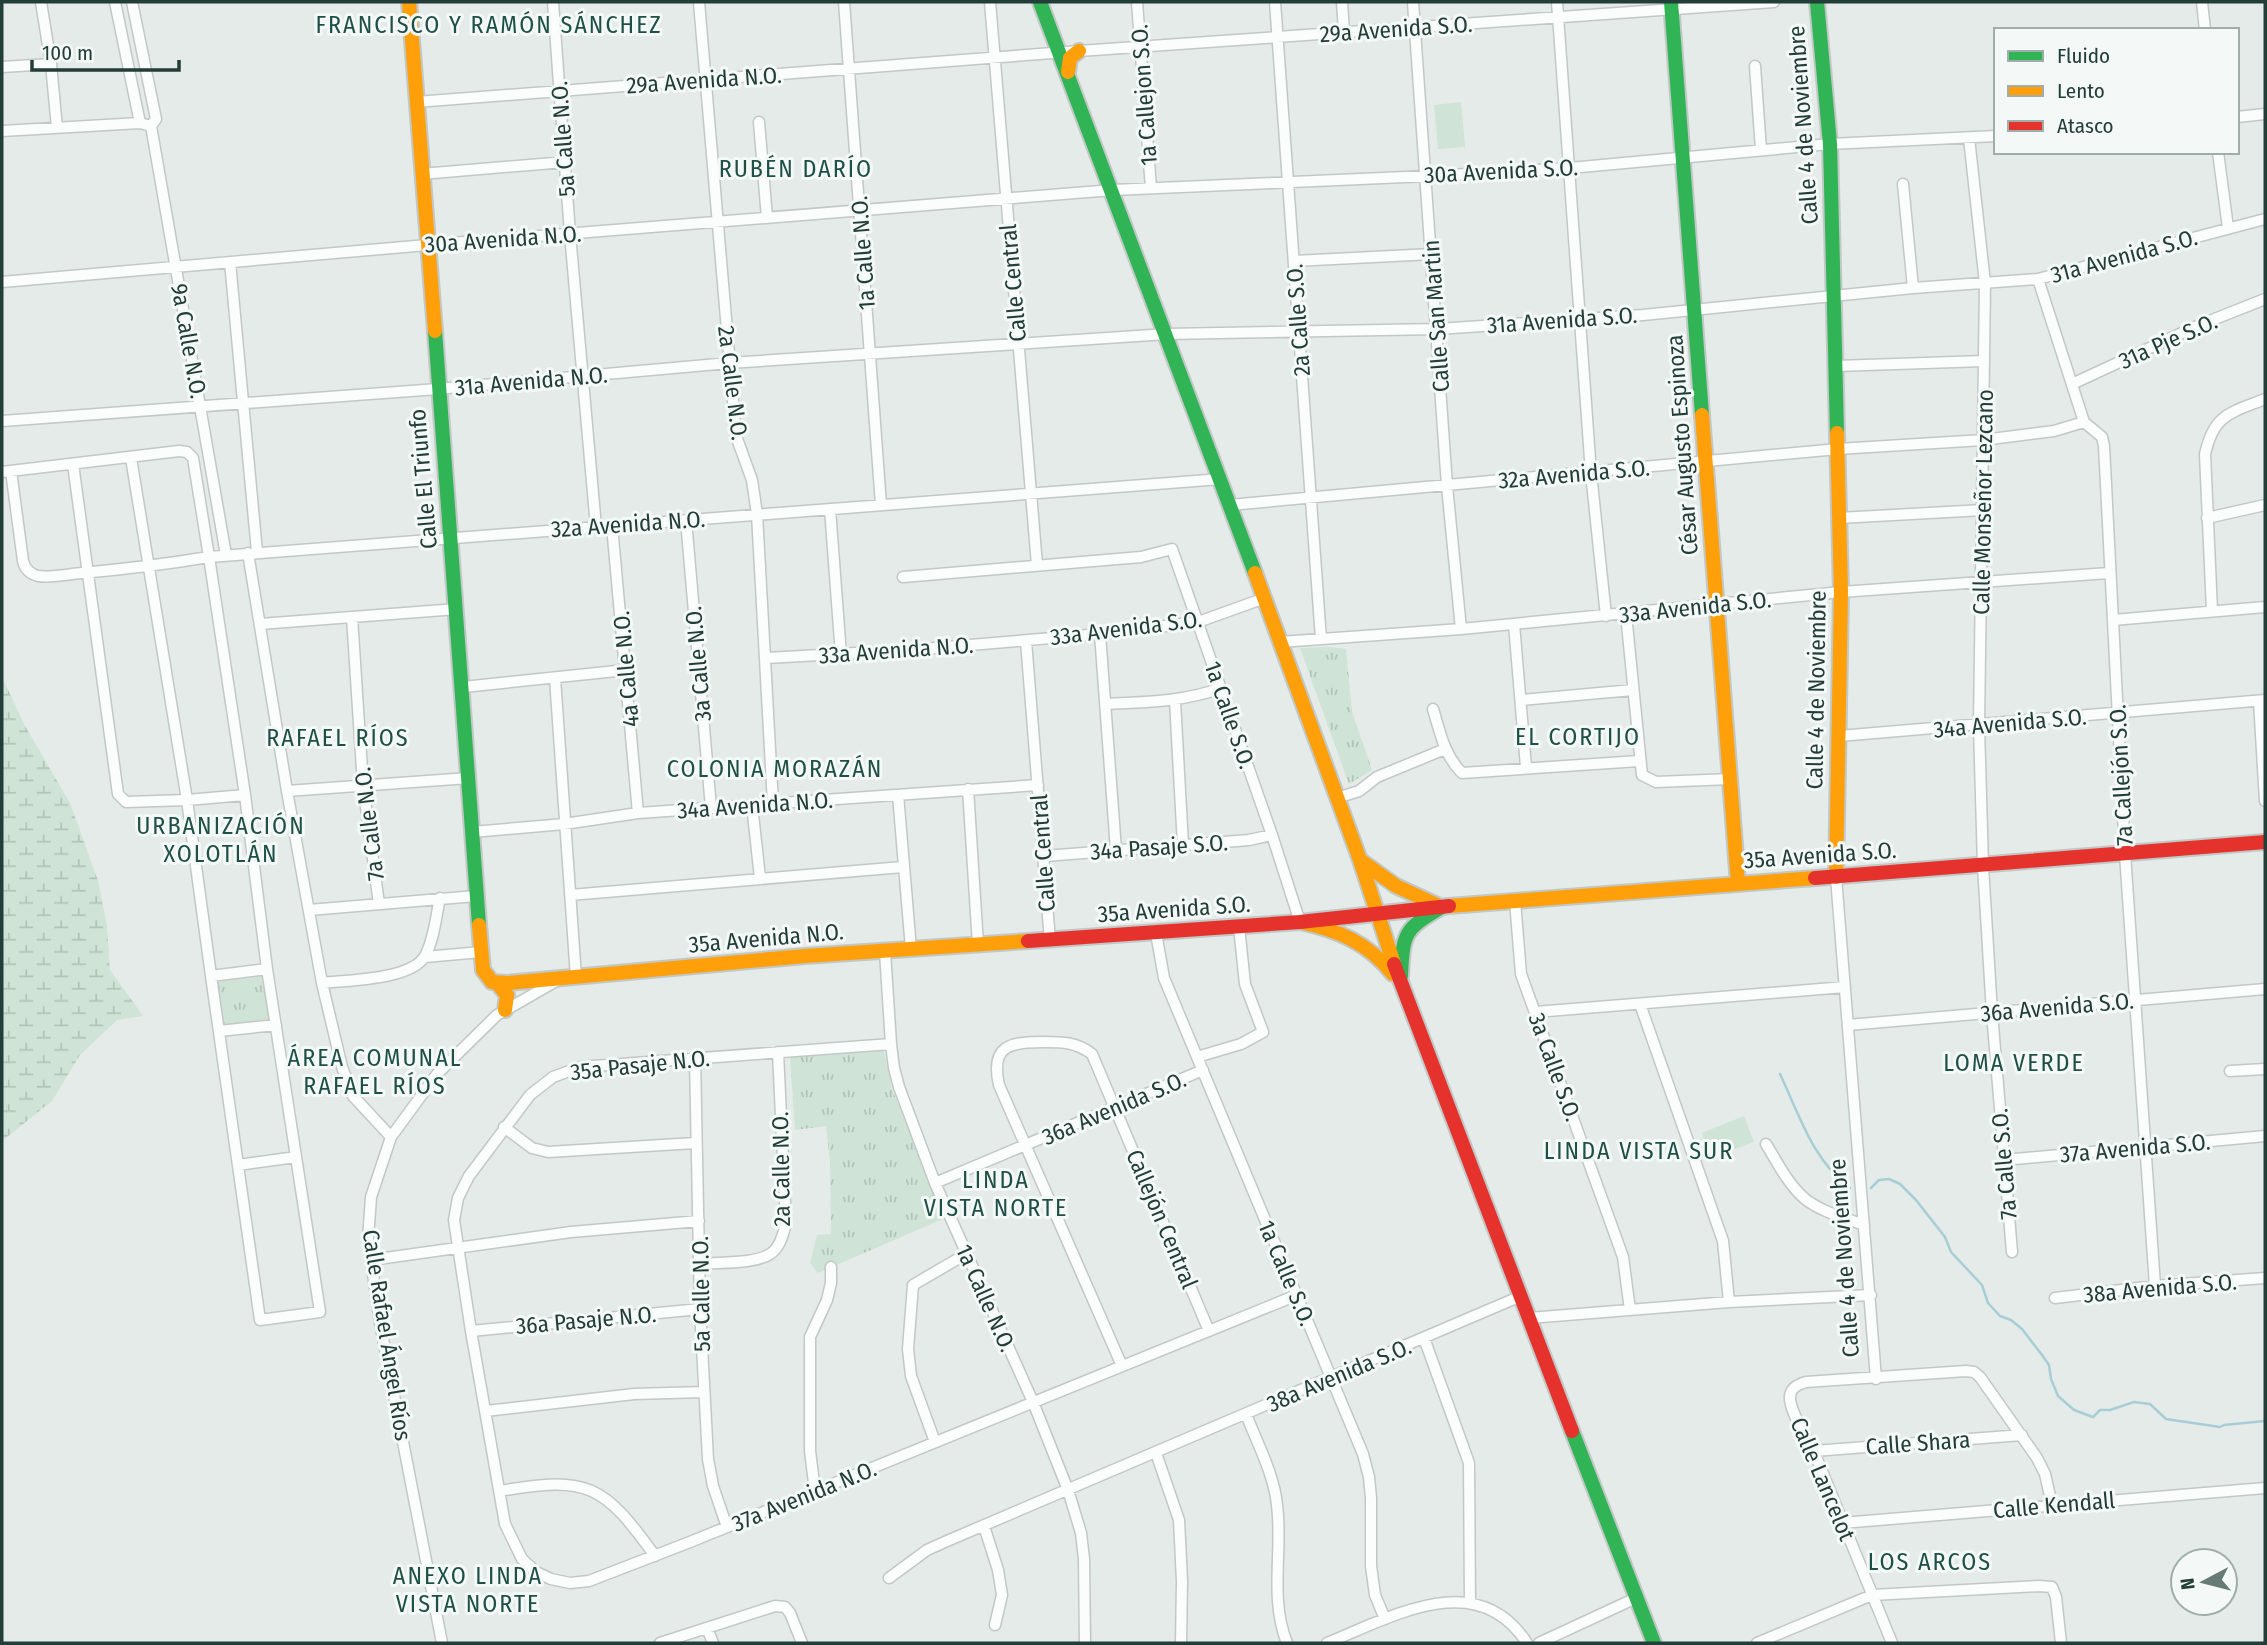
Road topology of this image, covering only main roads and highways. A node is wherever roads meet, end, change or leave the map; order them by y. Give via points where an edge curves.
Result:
1 (409, 2) edge
2 (1040, 2) edge
3 (1818, 2) edge
4 (1672, 5) edge
5 (1079, 51) road end
6 (1068, 74) junction
7 (2265, 842) edge
8 (1360, 860) junction
9 (1836, 877) junction
10 (1738, 884) junction
11 (1442, 907) junction
12 (1377, 913) junction
13 (1300, 922) junction
14 (1050, 941) joint
15 (492, 980) junction
16 (1400, 984) junction
17 (505, 1010) road end
18 (1654, 1643) edge

1 - 15 main road, Calle El Triunfo via 476,896 483,970
2 - 6 main road
3 - 9 main road, Calle 4 de Noviembre via 1830,144 1841,592
4 - 10 main road, César Augusto Espinoza
5 - 6 main road via 1070,58
6 - 8 main road
7 - 9 main road, 35a Avenida S.O.
8 - 11 main road via 1405,893
8 - 12 main road
9 - 10 main road, 35a Avenida S.O.
10 - 11 main road, 35a Avenida S.O.
11 - 12 main road, 35a Avenida S.O.
11 - 16 main road via 1407,930
12 - 13 main road
12 - 16 main road
13 - 14 main road, 35a Avenida S.O.
13 - 16 main road via 1344,933 1365,945
14 - 15 main road, 35a Avenida N.O.
15 - 17 main road, Calle El Triunfo via 508,995
16 - 18 main road

